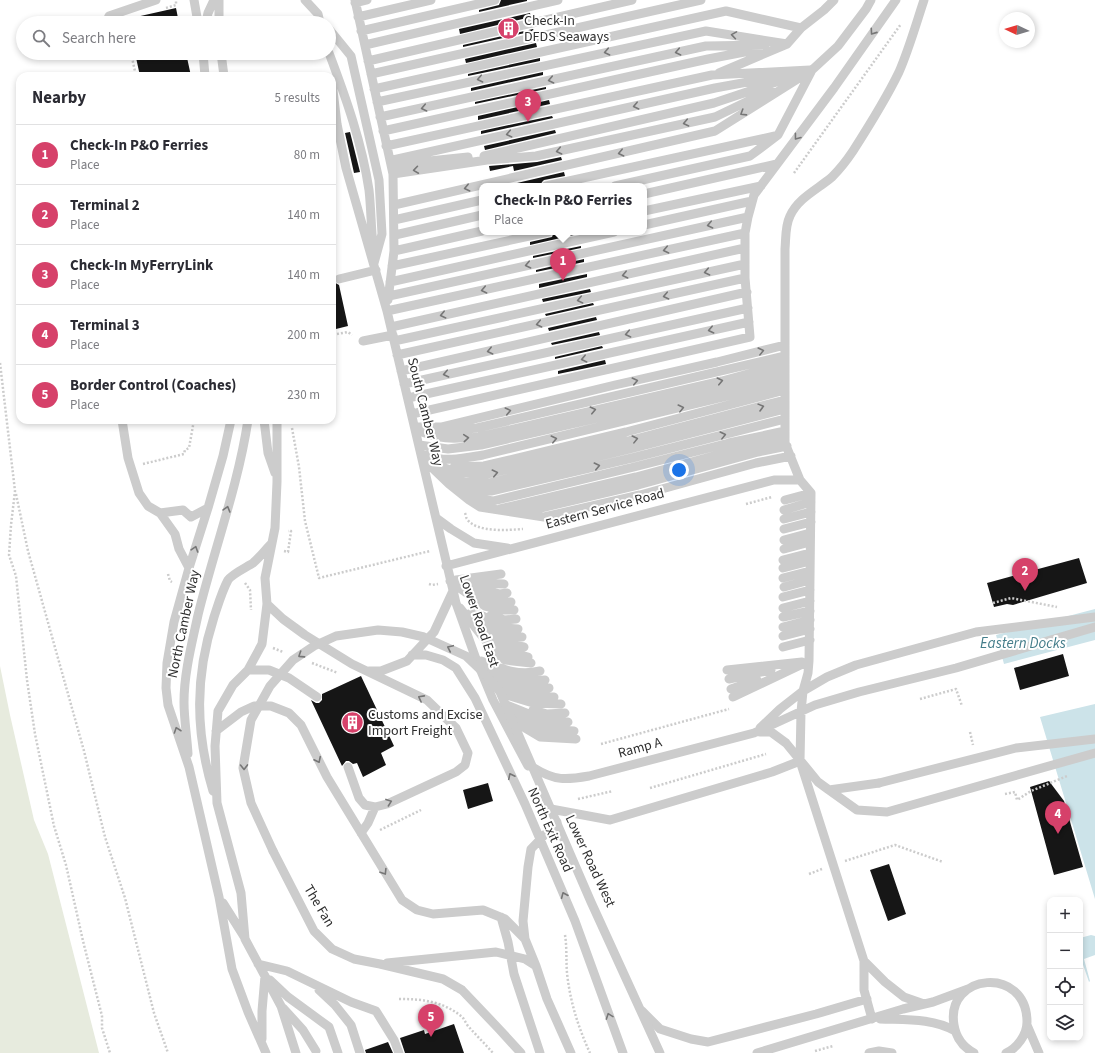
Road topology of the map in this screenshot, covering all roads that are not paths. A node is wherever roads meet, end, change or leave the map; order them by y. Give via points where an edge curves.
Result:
1 (156, 0) edge
2 (194, 0) edge
3 (214, 0) edge
4 (219, 0) edge
5 (305, 0) edge
6 (366, 0) edge
7 (431, 0) edge
8 (495, 0) edge
9 (558, 0) edge
10 (632, 0) edge
11 (701, 0) edge
12 (834, 0) edge
13 (871, 0) edge
14 (896, 0) edge
15 (924, 0) edge
16 (355, 1) edge
17 (109, 16) edge
18 (197, 16) edge
19 (207, 16) edge
20 (219, 16) edge
21 (317, 16) edge
22 (358, 16) junction
23 (801, 28) junction
24 (361, 31) junction
25 (336, 38) edge
26 (787, 44) junction
27 (364, 45) junction
28 (204, 60) edge
29 (222, 60) edge
30 (330, 60) edge
31 (332, 60) edge
32 (368, 61) junction
33 (812, 70) junction
34 (205, 72) edge
35 (223, 72) edge
36 (331, 72) edge
37 (371, 74) junction
38 (712, 75) junction
39 (374, 89) junction
40 (377, 102) junction
41 (336, 116) edge
42 (380, 117) junction
43 (383, 131) junction
44 (778, 135) junction
45 (386, 146) junction
46 (777, 164) junction
47 (391, 166) junction
48 (489, 183) edge
49 (560, 183) edge
50 (628, 183) edge
51 (479, 185) edge
52 (760, 186) junction
53 (647, 193) edge
54 (479, 201) edge
55 (752, 201) junction
56 (394, 205) junction
57 (647, 210) edge
58 (479, 216) edge
59 (748, 217) junction
60 (394, 220) junction
61 (647, 224) edge
62 (479, 232) edge
63 (745, 233) junction
64 (395, 235) junction
65 (534, 235) edge
66 (601, 235) edge
67 (745, 248) junction
68 (394, 251) junction
69 (745, 264) junction
70 (392, 266) junction
71 (375, 267) junction
72 (745, 278) junction
73 (339, 279) dead end
74 (390, 282) junction
75 (747, 292) junction
76 (388, 296) junction
77 (748, 308) junction
78 (387, 311) junction
79 (749, 322) junction
80 (392, 334) junction
81 (363, 341) dead end
82 (785, 345) junction
83 (397, 355) junction
84 (401, 371) junction
85 (785, 373) junction
86 (404, 384) junction
87 (408, 398) junction
88 (785, 405) junction
89 (412, 414) junction
90 (785, 419) junction
91 (123, 424) edge
92 (230, 424) edge
93 (247, 424) edge
94 (264, 424) edge
95 (277, 424) edge
96 (415, 428) junction
97 (786, 438) junction
98 (421, 452) junction
99 (791, 456) junction
100 (438, 469) junction
101 (800, 480) junction
102 (277, 482) junction
103 (450, 484) junction
104 (459, 492) junction
105 (811, 493) junction
106 (785, 500) dead end
107 (811, 502) junction
108 (208, 508) junction
109 (495, 510) junction
110 (811, 512) junction
111 (160, 513) junction
112 (519, 514) junction
113 (436, 518) junction
114 (810, 522) junction
115 (784, 529) dead end
116 (810, 538) junction
117 (272, 543) junction
118 (784, 544) dead end
119 (512, 549) junction
120 (810, 557) junction
121 (783, 564) dead end
122 (446, 566) junction
123 (189, 568) junction
124 (501, 574) dead end
125 (810, 576) junction
126 (450, 581) junction
127 (783, 583) dead end
128 (810, 590) junction
129 (452, 591) junction
130 (783, 597) dead end
131 (810, 601) junction
132 (510, 602) junction
133 (456, 603) junction
134 (267, 604) junction
135 (783, 608) dead end
136 (783, 617) dead end
137 (1095, 618) edge
138 (810, 620) junction
139 (1095, 627) edge
140 (783, 632) dead end
141 (520, 633) dead end
142 (810, 640) junction
143 (524, 647) dead end
144 (783, 647) dead end
145 (412, 655) junction
146 (476, 659) junction
147 (530, 660) dead end
148 (810, 661) junction
149 (248, 670) junction
150 (727, 670) dead end
151 (368, 671) junction
152 (540, 671) dead end
153 (729, 679) dead end
154 (486, 684) joint
155 (547, 684) dead end
156 (803, 691) junction
157 (732, 693) dead end
158 (317, 697) dead end
159 (554, 697) dead end
160 (493, 700) junction
161 (561, 704) dead end
162 (801, 712) junction
163 (566, 718) dead end
164 (216, 731) junction
165 (754, 733) junction
166 (575, 735) dead end
167 (1095, 739) edge
168 (1095, 753) edge
169 (800, 761) junction
170 (189, 767) junction
171 (348, 767) dead end
172 (534, 768) junction
173 (829, 790) junction
174 (217, 803) junction
175 (375, 806) junction
176 (551, 809) junction
177 (557, 822) junction
178 (362, 835) junction
179 (540, 840) junction
180 (219, 897) junction
181 (501, 917) junction
182 (525, 938) junction
183 (245, 939) junction
184 (511, 955) junction
185 (864, 961) junction
186 (258, 964) junction
187 (380, 964) junction
188 (536, 966) junction
189 (265, 975) junction
190 (312, 984) junction
191 (968, 989) junction
192 (867, 999) junction
193 (925, 1004) junction
194 (635, 1005) junction
195 (281, 1006) junction
196 (872, 1019) junction
197 (1027, 1025) junction
198 (955, 1031) junction
199 (262, 1042) junction
200 (316, 1051) dead end
201 (266, 1053) edge
202 (296, 1053) edge
203 (338, 1053) edge
204 (360, 1053) edge
205 (399, 1053) edge
206 (521, 1053) edge
207 (540, 1053) edge
208 (570, 1053) edge
209 (623, 1053) edge
210 (660, 1053) edge
211 (757, 1053) edge
212 (869, 1053) edge
213 (892, 1053) edge
214 (974, 1053) edge
215 (1006, 1053) edge
216 (1039, 1053) edge

1 - 17 lane
2 - 18 lane
3 - 19 lane
4 - 20 lane
5 - 21 lane
6 - 16 lane
7 - 22 lane
8 - 24 lane
9 - 27 lane
10 - 32 lane
11 - 37 lane
12 - 23 lane
13 - 33 lane via 838,46
14 -> 46 lane
15 - 82 lane via 899,72 852,152 835,174 806,196 790,215 786,227 785,248
16 - 22 lane
22 - 24 lane
23 - 26 lane
23 - 39 lane via 726,11
24 - 27 lane
25 - 71 lane, South Camber Way via 351,56 379,180 382,234
26 - 38 lane
26 -> 40 lane via 706,31
26 -> 42 lane via 706,46
26 - 43 lane
27 - 32 lane
28 - 34 lane
29 - 35 lane
30 - 36 lane, South Camber Way
31 - 71 lane, South Camber Way via 352,114 369,190
32 - 37 lane
33 - 38 lane
33 - 44 lane
33 -> 47 lane via 715,88
33 - 47 lane via 714,103 486,156
33 -> 47 lane via 715,117 536,156
33 -> 48 lane via 715,131
37 - 39 lane
38 - 45 lane
39 - 40 lane
40 - 42 lane
41 - 71 lane, South Camber Way via 346,168
42 - 43 lane
43 - 45 lane
44 - 49 lane
44 - 50 lane via 750,156
45 - 47 lane
46 - 52 lane
46 - 53 lane
47 - 56 lane
51 -> 56 lane
52 - 55 lane
52 - 57 lane
54 - 60 lane
55 - 59 lane
55 - 61 lane
56 - 60 lane
58 - 64 lane
59 - 63 lane
59 -> 76 lane
60 - 64 lane
62 - 68 lane
63 - 67 lane
63 -> 78 lane
64 - 68 lane
65 - 70 lane
66 - 74 lane
67 - 69 lane
67 -> 80 lane
68 - 70 lane
69 - 72 lane
69 -> 80 lane
70 - 74 lane
71 - 73 lane
71 - 78 lane, South Camber Way
72 - 75 lane
72 -> 83 lane
74 - 76 lane
75 - 77 lane
75 -> 84 lane
76 - 78 lane
77 - 79 lane
77 -> 86 lane
78 - 80 lane, South Camber Way
79 -> 87 lane
79 - 89 lane via 750,338
80 - 81 lane
80 - 83 lane, South Camber Way
82 - 85 lane
96 -> 82 lane via 441,427
83 - 84 lane, South Camber Way
84 - 86 lane, South Camber Way
85 - 88 lane
96 -> 85 lane via 438,432 477,428
98 -> 85 lane via 481,445
100 -> 85 lane via 484,466 626,432
86 - 87 lane, South Camber Way
87 - 89 lane, South Camber Way
88 - 90 lane
100 -> 88 lane via 487,474
89 - 96 lane, South Camber Way
90 - 97 lane
103 -> 90 lane via 468,490 491,491
91 - 111 lane via 128,458 139,493 148,506
92 - 108 lane, North Camber Way
170 -> 93 lane, North Camber Way via 184,702 187,672 208,574 235,481
94 - 102 lane via 268,453
95 - 102 lane
96 - 98 lane, South Camber Way
97 - 99 lane
97 - 104 lane via 728,443 493,501 473,498
97 - 109 lane
97 - 112 lane via 758,452
98 - 100 lane
98 - 113 lane, South Camber Way
99 - 101 lane
99 - 112 lane via 544,517
100 - 103 lane
101 - 105 lane
101 - 119 lane, Eastern Service Road via 774,480
102 - 117 lane
103 - 104 lane
104 - 109 lane via 480,507
105 - 106 lane
105 - 107 lane
107 - 110 lane
107 - 110 lane via 784,514
108 - 111 lane via 191,517 183,510
123 -> 108 lane, North Camber Way
109 - 112 lane
110 - 114 lane
111 - 123 lane via 175,534 179,549
113 - 119 lane, Eastern Service Road via 474,543
113 - 122 lane, South Camber Way
114 - 115 lane
114 - 116 lane
116 - 118 lane
116 - 120 lane
117 - 134 lane via 265,578
117 - 174 lane, North Camber Way via 254,562 229,578 207,639 199,704 206,765
119 - 122 lane, Eastern Service Road
120 - 121 lane
120 - 125 lane
122 - 126 lane, Lower Road East
170 -> 123 lane, North Camber Way via 168,705 166,688 166,663
124 - 126 lane
125 - 127 lane
125 - 128 lane
126 - 129 lane, Lower Road East
126 - 132 lane via 487,585
126 - 132 lane via 485,606 502,610
128 - 130 lane
128 - 131 lane
129 - 133 lane, Lower Road East
129 - 145 lane via 434,632
131 - 135 lane
131 - 138 lane
132 - 133 lane via 504,620
133 - 141 lane
133 - 143 lane via 507,644
133 - 146 lane, Lower Road East
133 - 147 lane via 493,650 505,660
134 - 149 lane via 262,644
134 - 151 lane via 305,635
136 - 138 lane
137 - 156 lane via 976,632 856,665
138 - 140 lane
138 - 142 lane
139 - 162 lane via 956,668 859,692 815,705
142 - 144 lane
142 - 148 lane
145 - 151 lane via 407,661 381,671
179 -> 145 lane, North Exit Road via 475,698 456,668 443,660
146 - 152 lane via 509,671 528,674
146 - 154 lane, Lower Road East
146 - 155 lane via 512,678
146 - 159 lane via 511,691
146 - 161 lane via 510,696 533,704
148 - 150 lane
148 - 153 lane
148 - 156 lane
148 - 157 lane
149 - 158 lane via 269,670 289,678
149 - 164 lane via 233,685 218,711
175 -> 151 lane via 387,804 456,772 465,765 468,753 456,728 427,700
154 - 160 lane, Lower Road West
156 - 162 lane
156 - 165 lane
160 - 163 lane via 512,702
160 - 166 lane via 511,713 543,729
160 - 176 lane, Lower Road West
162 - 165 lane
162 - 169 lane
164 - 174 lane
164 -> 178 lane via 241,712 254,706 271,706 288,713 301,725 326,777
165 - 169 lane via 771,732 786,744
165 - 172 lane, Ramp A via 570,780 556,779
167 - 173 lane, bridge via 1016,748 879,783
168 - 173 lane via 886,812 857,810
169 - 173 lane via 818,782
169 - 176 lane via 772,772 610,820
169 - 185 lane
170 - 180 lane
171 - 175 lane via 359,798 365,806
172 -> 187 lane, The Fan, bridge via 500,692 487,676 466,656 424,637 378,630 336,636 293,660 270,686 251,720 243,768 251,803 314,931 332,949 354,959
172 - 210 lane, The Fan, bridge via 591,902
174 - 183 lane via 241,893
175 - 178 lane
176 - 177 lane, Lower Road West
177 - 179 lane
177 - 194 lane, Lower Road West via 609,934
178 -> 181 lane via 402,900 417,910 433,914 483,910
179 - 182 lane via 531,849 528,867 523,921
209 -> 179 lane, North Exit Road via 575,921
180 - 183 lane
180 - 199 lane via 232,969
181 - 182 lane
181 - 184 lane
182 - 188 lane
183 - 186 lane
184 - 187 lane via 496,952
184 - 188 lane
184 - 207 lane via 514,974
185 - 192 lane via 864,990
185 - 193 lane via 904,997
186 - 189 lane
186 - 190 lane via 287,971
187 - 206 lane via 443,979 462,990
188 - 208 lane via 547,1000
189 - 195 lane
189 - 199 lane
189 - 203 lane via 288,997 329,1028
190 - 204 lane via 335,1005 351,1025
190 - 205 lane via 376,1011
191 - 193 lane
191 - 197 lane via 979,983 1004,984 1022,1000 1027,1012
191 - 198 lane via 954,1008
192 - 194 lane via 708,1042 660,1029
192 - 196 lane
193 - 196 lane
194 - 210 lane, Lower Road West
195 - 200 lane via 303,1030
195 - 202 lane
196 - 198 lane via 921,1020
196 - 211 lane
197 - 215 lane via 1018,1044
197 - 216 lane
198 - 214 lane via 960,1041
199 - 201 lane
212 - 213 lane

